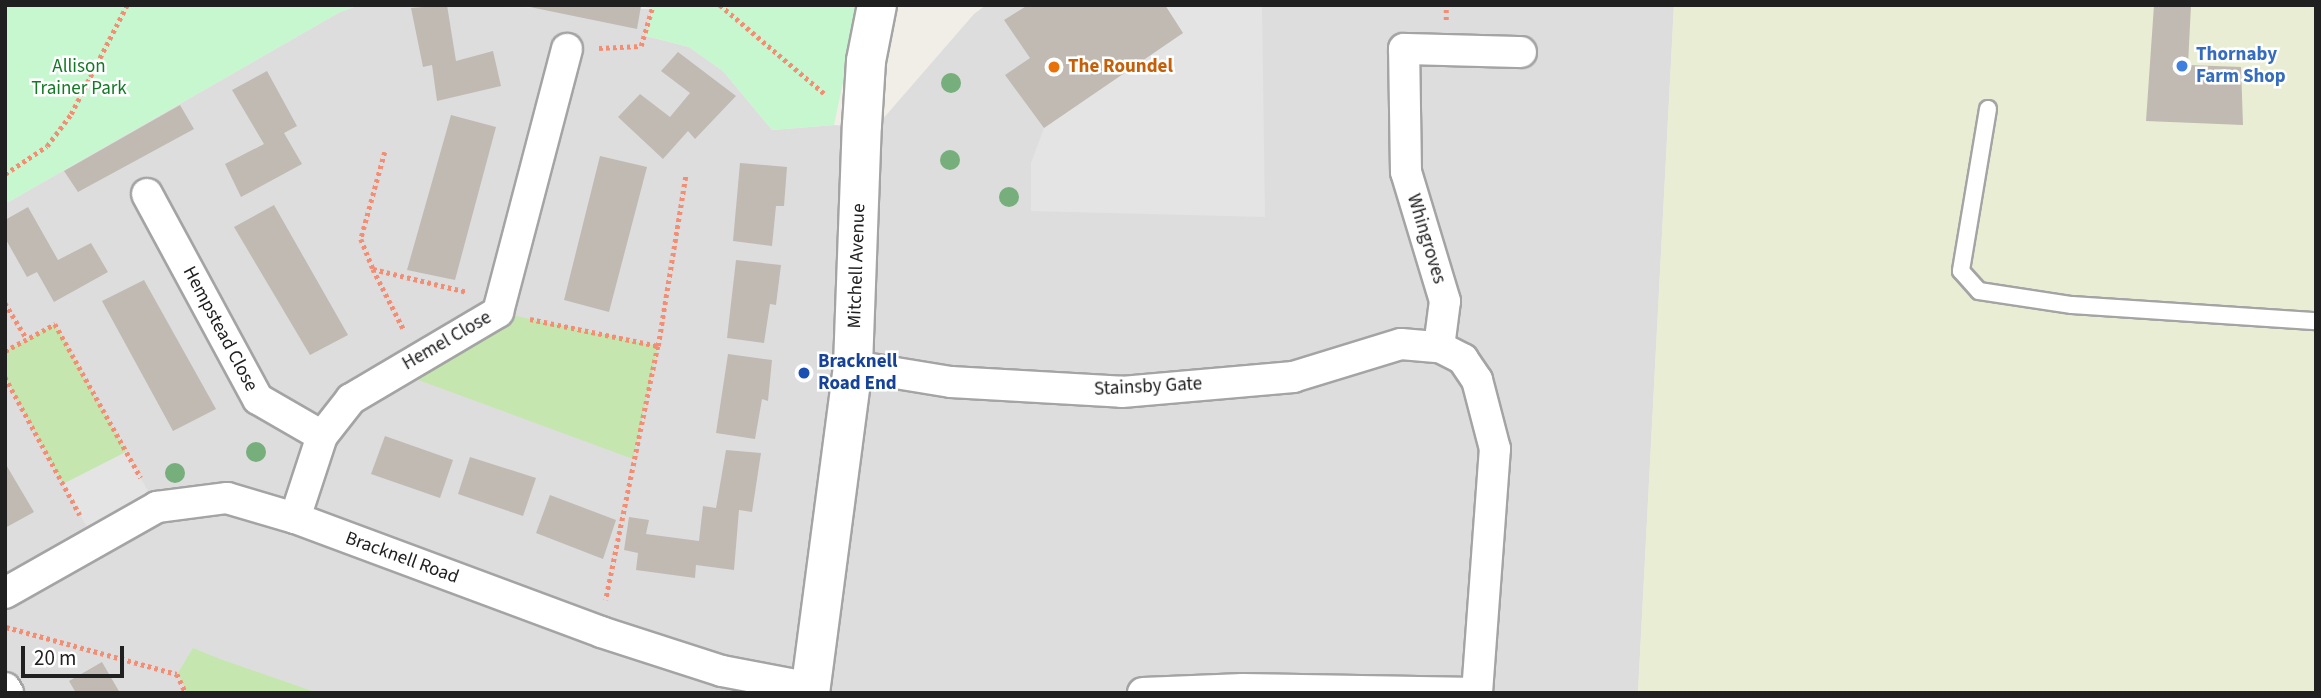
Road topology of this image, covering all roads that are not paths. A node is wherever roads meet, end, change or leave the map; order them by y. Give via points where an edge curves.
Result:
1 (877, 5) edge
2 (567, 49) road end
3 (1521, 52) dead end
4 (1988, 109) dead end
5 (147, 194) dead end
6 (2316, 321) edge
7 (1439, 347) junction
8 (853, 366) junction
9 (322, 436) junction
10 (295, 518) junction
11 (5, 593) edge
12 (5, 688) edge
13 (811, 690) edge
14 (8, 693) edge
15 (1143, 693) edge
16 (1477, 693) edge

1 - 8 street, Mitchell Avenue via 866,61
2 - 9 street, Hemel Close via 500,307 351,399
3 - 7 street, Whingroves via 1404,49 1406,172 1445,301
4 - 6 lane via 1961,271 1979,291 2072,305
5 - 9 street, Hempstead Close via 258,399
7 - 8 street, Stainsby Gate via 1401,344 1293,377 1122,392 951,382
7 - 16 street via 1463,359 1477,380 1495,449
8 - 13 street, Mitchell Avenue
9 - 10 street, Hemel Close
10 - 11 street, Bracknell Road via 228,498 157,507
10 - 13 street, Bracknell Road via 601,632 722,671
12 - 14 street
15 - 16 street via 1243,688

